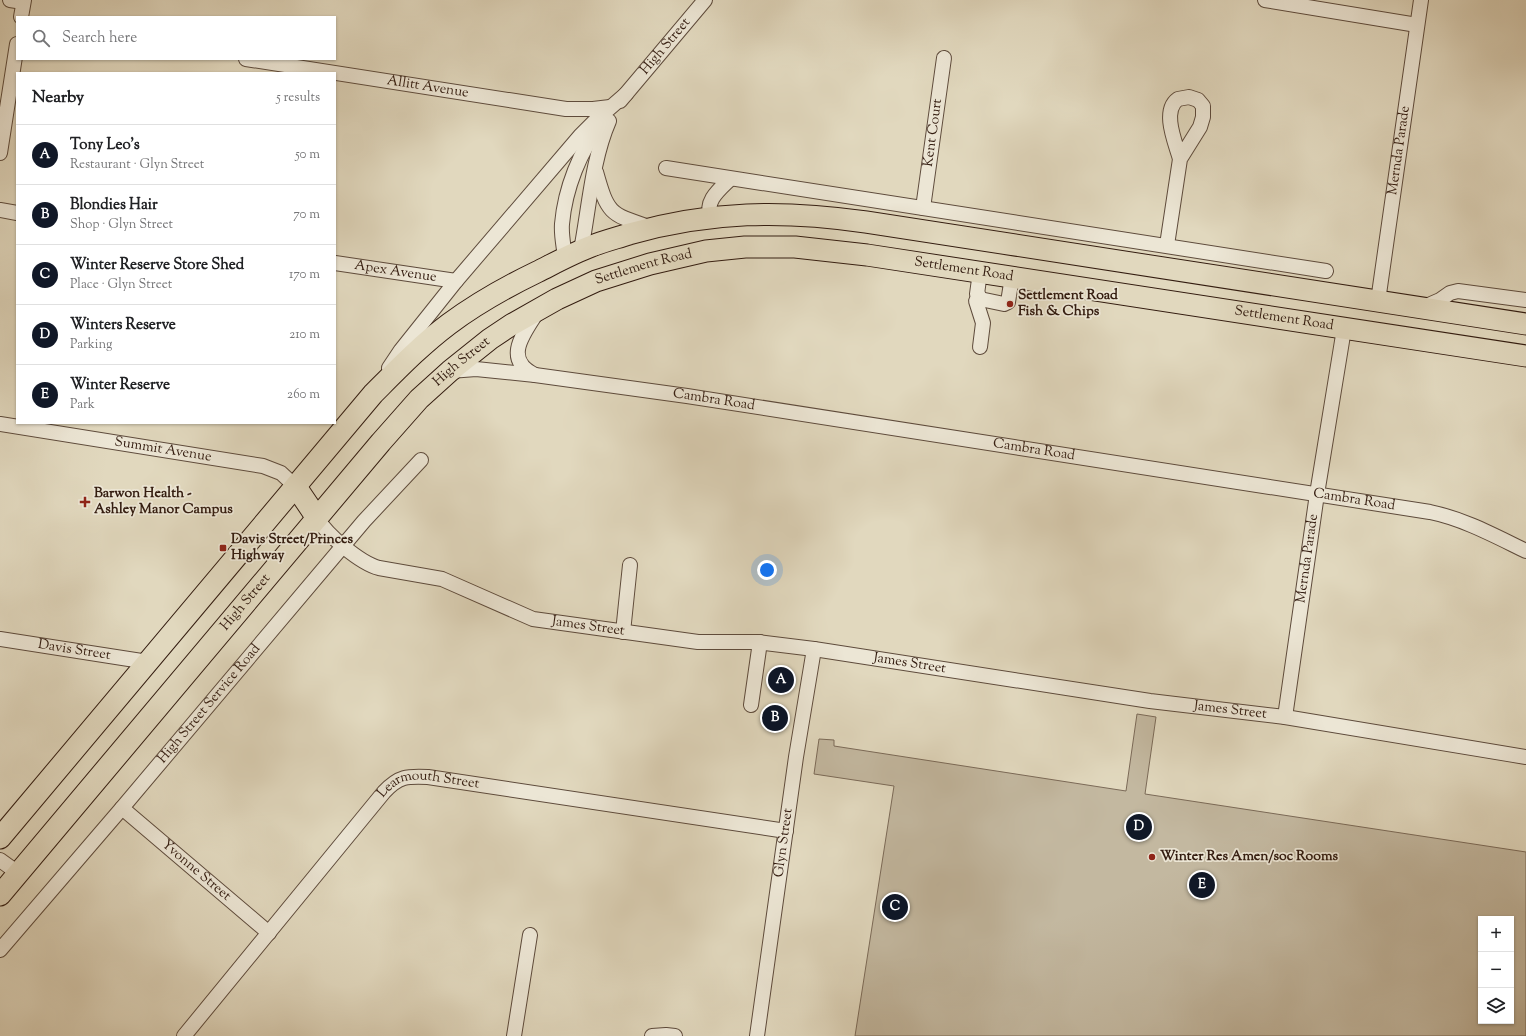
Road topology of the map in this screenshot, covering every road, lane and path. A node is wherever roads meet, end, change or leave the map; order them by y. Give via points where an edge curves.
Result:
1 (705, 0) edge
2 (1265, 0) edge
3 (1421, 0) edge
4 (19, 1) edge
5 (21, 16) edge
6 (1417, 25) junction
7 (16, 50) edge
8 (944, 58) dead end
9 (252, 60) edge
10 (329, 72) edge
11 (336, 73) edge
12 (612, 109) junction
13 (0, 153) edge
14 (1180, 160) dead end
15 (666, 168) dead end
16 (596, 169) junction
17 (730, 179) junction
18 (923, 208) junction
19 (0, 210) edge
20 (16, 213) edge
21 (711, 217) junction
22 (652, 228) junction
23 (1167, 245) junction
24 (745, 247) junction
25 (574, 254) junction
26 (336, 262) edge
27 (1298, 266) junction
28 (1326, 271) dead end
29 (980, 272) junction
30 (1012, 277) junction
31 (456, 281) junction
32 (572, 291) junction
33 (1339, 295) junction
34 (979, 296) junction
35 (1526, 300) edge
36 (1378, 301) junction
37 (541, 307) junction
38 (1423, 308) junction
39 (1526, 324) edge
40 (1344, 328) junction
41 (1373, 333) junction
42 (980, 347) dead end
43 (1526, 356) edge
44 (450, 371) junction
45 (535, 375) junction
46 (373, 394) junction
47 (0, 424) edge
48 (421, 460) dead end
49 (296, 487) junction
50 (1317, 494) junction
51 (317, 518) junction
52 (344, 545) junction
53 (1526, 551) edge
54 (630, 565) dead end
55 (623, 632) junction
56 (0, 639) edge
57 (760, 642) junction
58 (814, 649) junction
59 (148, 662) junction
60 (751, 705) dead end
61 (1285, 717) junction
62 (1526, 757) edge
63 (122, 808) junction
64 (786, 831) junction
65 (0, 838) edge
66 (0, 860) edge
67 (18, 873) junction
68 (0, 895) edge
69 (269, 933) junction
70 (530, 935) dead end
71 (0, 950) edge
72 (184, 1036) edge
73 (514, 1036) edge
74 (652, 1036) edge
75 (675, 1036) edge
76 (757, 1036) edge

1 - 12 street, High Street
2 - 6 street
3 - 6 street, Mernda Parade
4 - 5 street
6 - 36 street, Mernda Parade
7 - 13 street
8 - 18 street, Kent Court
9 - 10 street, Allitt Avenue
11 - 12 street, Allitt Avenue via 566,109
12 - 16 street, High Street
12 - 25 street, High Street via 588,143 572,182 562,223
12 - 31 street, High Street via 580,136
14 - 23 street
15 - 17 street
16 - 22 street via 605,201 611,211 625,219
16 - 25 street, High Street
17 - 18 street
17 - 21 street via 711,201
18 - 23 street
19 - 20 street
21 - 22 highway
21 - 24 highway via 727,236
21 - 33 highway via 787,214 836,218
22 - 25 highway via 600,242
23 - 27 street
24 - 29 highway, Settlement Road via 819,249
24 - 32 highway, Settlement Road via 657,262
25 - 32 highway
25 - 46 highway, High Street via 506,288 450,324 414,353
26 - 31 street, Apex Avenue
27 - 28 street
27 - 33 street via 1318,284
29 - 30 highway, Settlement Road
29 - 34 street via 977,294
30 - 34 street via 1008,302 1004,304 980,299
30 - 40 highway, Settlement Road
31 - 46 street, High Street via 401,350
32 - 37 highway, High Street
33 - 36 highway
33 - 40 highway
34 - 42 street via 976,301 982,323
35 - 38 street via 1455,291
36 - 38 highway
36 - 41 highway
37 - 44 highway, High Street via 490,340
37 - 45 street, Cambra Road via 528,326 517,353 521,366
38 - 39 highway
40 - 41 highway, Settlement Road
40 - 50 street, Mernda Parade
41 - 43 highway, Settlement Road
44 - 45 street, Cambra Road via 485,370
44 - 51 highway, High Street via 419,399 385,436
45 - 50 street, Cambra Road
46 - 49 highway, High Street
47 - 49 street, Summit Avenue via 263,466 281,473
48 - 52 street, High Street Service Road
49 - 51 highway
49 - 59 highway, High Street
50 - 53 street, Cambra Road via 1448,516
50 - 61 street, Mernda Parade
51 - 52 street, James Street via 326,531
51 - 67 highway, High Street
52 - 55 street, James Street via 374,567 442,579 533,619
52 - 63 street, High Street Service Road
54 - 55 street
55 - 57 street, James Street via 698,642
56 - 59 street, Davis Street
57 - 58 street, James Street
57 - 60 street
58 - 61 street, James Street via 1150,701
58 - 64 street, Glyn Street
59 - 65 highway, High Street
61 - 62 street, James Street
63 - 69 street, Yvonne Street
63 - 71 street, High Street Service Road
64 - 69 street, Learmouth Street via 410,776 391,784
64 - 76 street, Glyn Street
66 - 67 street
67 - 68 highway, High Street
69 - 72 street, Learmouth Street
70 - 73 street
74 - 75 street

